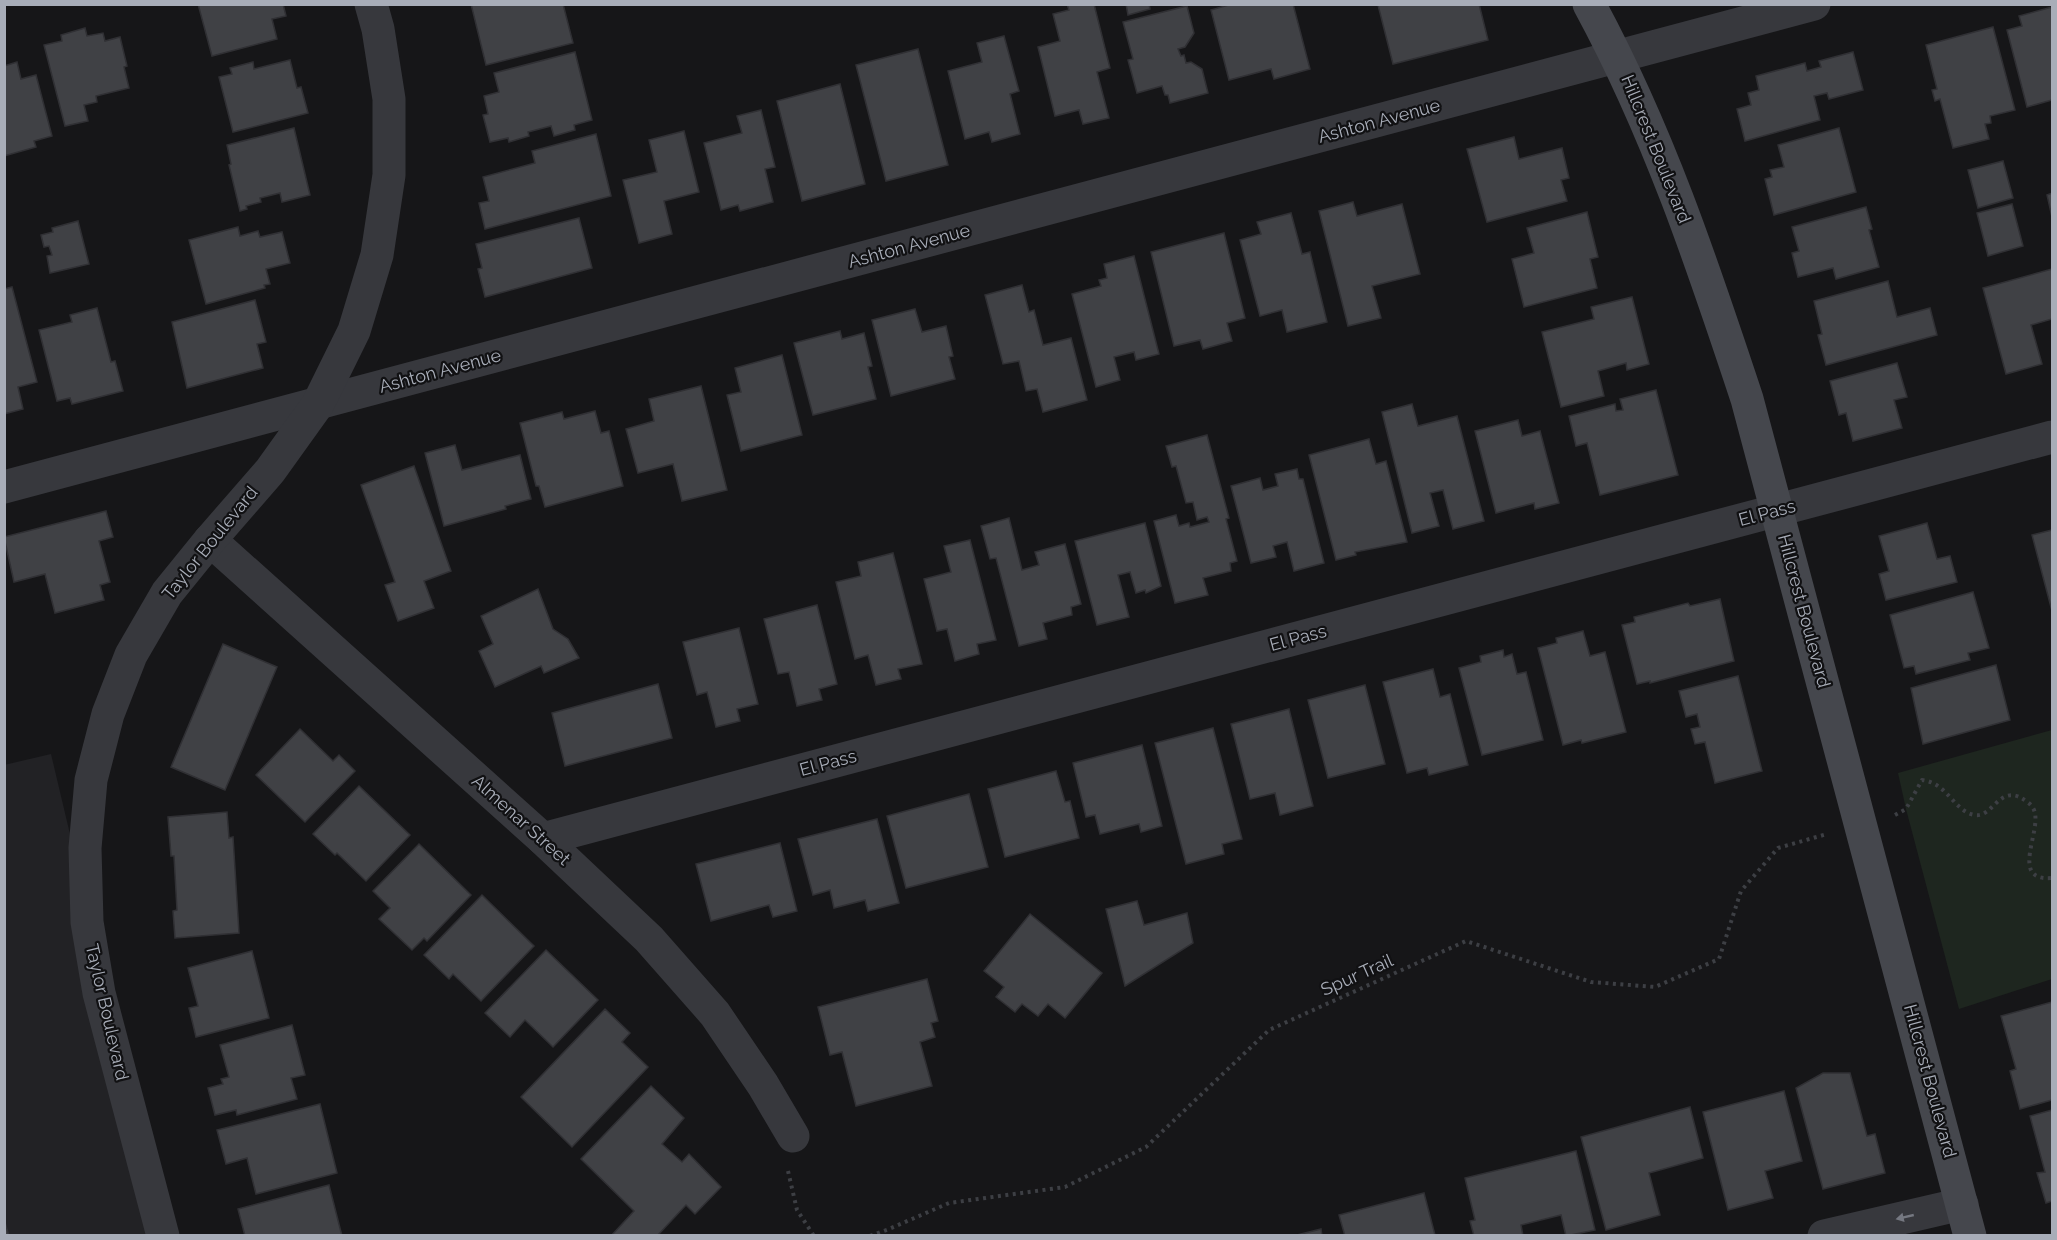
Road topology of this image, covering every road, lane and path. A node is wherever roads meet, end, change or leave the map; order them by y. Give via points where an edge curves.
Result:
1 (371, 4) edge
2 (1589, 4) edge
3 (1814, 4) edge
4 (1618, 57) junction
5 (318, 404) junction
6 (2052, 436) edge
7 (4, 487) edge
8 (1777, 510) junction
9 (210, 540) junction
10 (1894, 816) dead end
11 (1834, 832) dead end
12 (543, 839) junction
13 (2052, 878) edge
14 (793, 1136) joint
15 (1962, 1204) junction
16 (163, 1236) edge
17 (814, 1236) edge
18 (870, 1236) edge
19 (1824, 1236) edge
20 (1970, 1236) edge

1 - 5 street, Taylor Boulevard via 389,99 389,175 377,255 354,331
2 - 4 street, Hillcrest Boulevard
3 - 4 street, Ashton Avenue
4 - 5 street, Ashton Avenue
4 - 8 street, Hillcrest Boulevard via 1668,170 1709,284 1747,399
5 - 7 street, Ashton Avenue
5 - 9 street, Taylor Boulevard via 270,471
6 - 8 street, El Pass
8 - 12 street, El Pass
8 - 15 street, Hillcrest Boulevard
9 - 12 street, Almenar Street
9 - 16 street, Taylor Boulevard via 167,593 131,655 108,714 91,780 85,848 87,922 99,993
10 - 13 path via 1906,809 1922,780 1932,781 1976,816 1984,814 2001,798 2021,797 2033,806 2036,816 2028,864 2034,874
11 - 18 path, Spur Trail via 1778,848 1741,891 1719,959 1655,987 1591,982 1466,941 1269,1030 1146,1147 1126,1157 1065,1187 949,1203
12 - 14 street, Almenar Street via 649,939 715,1014
14 - 17 path via 787,1174 797,1210
15 -> 19 street
15 - 20 street, Hillcrest Boulevard

